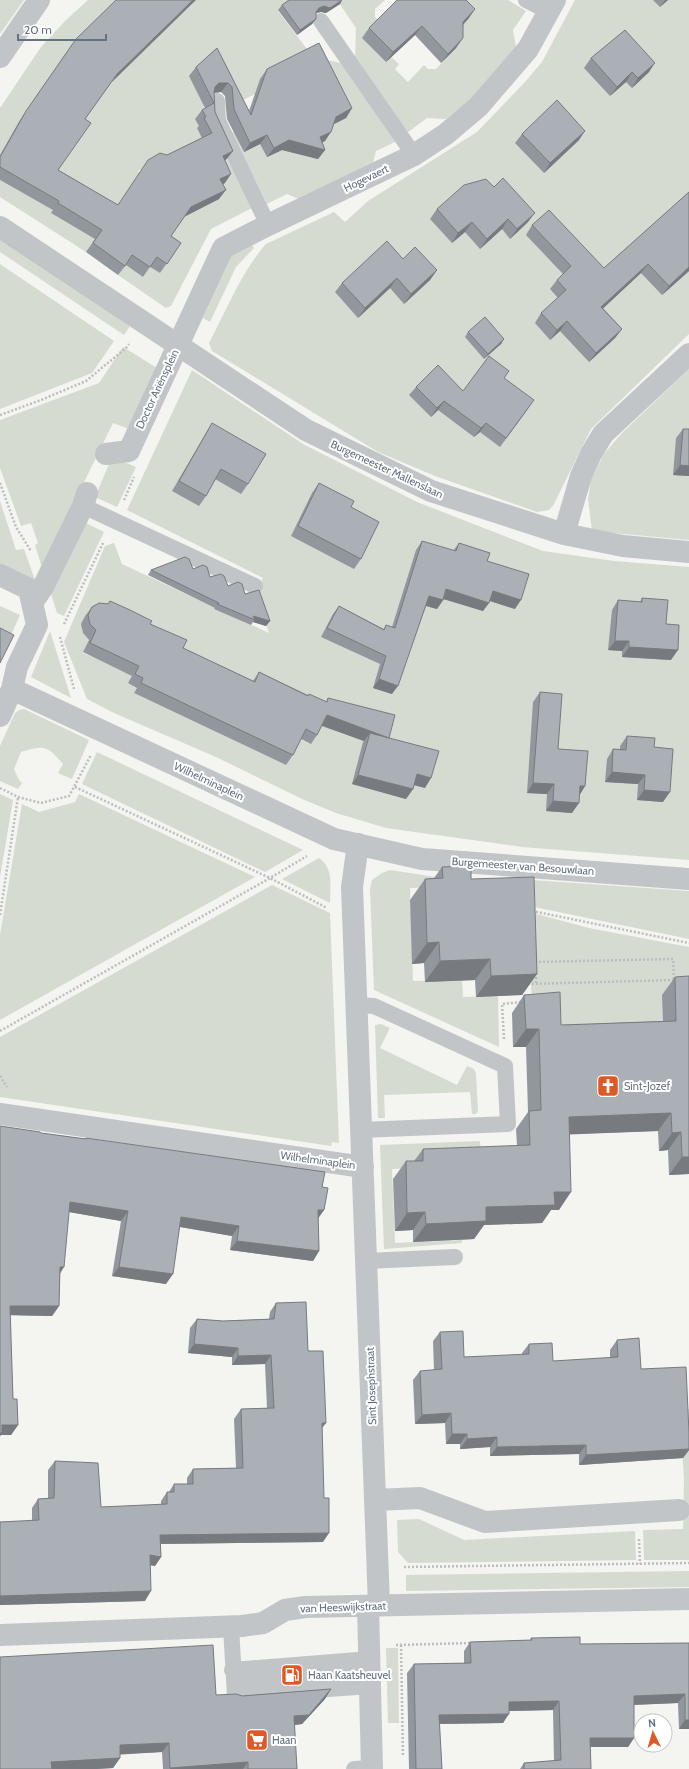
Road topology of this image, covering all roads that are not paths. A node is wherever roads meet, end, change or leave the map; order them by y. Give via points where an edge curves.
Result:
1 (38, 0) edge
2 (526, 0) edge
3 (552, 6) edge
4 (320, 22) dead end
5 (0, 56) edge
6 (217, 101) dead end
7 (414, 155) junction
8 (268, 225) junction
9 (0, 227) edge
10 (178, 345) junction
11 (689, 354) edge
12 (106, 454) dead end
13 (85, 500) joint
14 (564, 534) junction
15 (689, 552) edge
16 (0, 575) edge
17 (256, 586) dead end
18 (38, 595) junction
19 (12, 689) junction
20 (0, 716) edge
21 (358, 844) junction
22 (689, 879) edge
23 (356, 1005) junction
24 (0, 1114) edge
25 (361, 1130) junction
26 (363, 1167) junction
27 (455, 1257) dead end
28 (366, 1261) junction
29 (375, 1500) junction
30 (679, 1510) dead end
31 (689, 1600) edge
32 (374, 1605) junction
33 (231, 1626) junction
34 (0, 1635) edge
35 (370, 1666) junction
36 (233, 1676) junction
37 (366, 1768) edge

1 - 5 street
2 - 3 lane
3 - 7 street, Hogevaert via 528,49 479,106 446,134
4 - 7 lane
6 - 8 lane via 218,121
7 - 8 street, Hogevaert
8 - 10 street, Hogevaert via 223,248
9 - 10 street, Doctor Ariënsplein
10 - 12 street, Doctor Ariënsplein via 129,451
10 - 14 street, Burgemeester Mallenslaan via 306,430 340,448 431,491
11 - 14 street via 603,434 581,476
13 - 17 lane
13 - 18 street
14 - 15 street, Burgemeester Mallenslaan via 623,546
16 - 18 street
18 - 19 street via 37,625 17,667
19 - 20 street
19 - 21 street, Wilhelminaplein via 334,839
21 - 22 street, Burgemeester van Besouwlaan via 422,858
21 - 23 street, Wilhelminaplein via 352,887
23 - 25 street, Wilhelminaplein
23 - 25 lane via 374,1006 505,1066 508,1124
24 - 26 street, Wilhelminaplein
25 - 26 street, Wilhelminaplein
26 - 28 street, Sint Josephstraat
27 - 28 lane
28 - 29 street, Sint Josephstraat
29 - 30 street via 420,1498 485,1522
29 - 32 street, Sint Josephstraat via 378,1568
31 - 32 street, van Heeswijkstraat
32 - 33 street, van Heeswijkstraat via 305,1607 285,1610 263,1623
32 - 35 street, Sint Josephstraat
33 - 34 street, van Heeswijkstraat
33 - 36 lane
35 - 36 lane
35 - 36 lane via 235,1696
35 - 37 street, Sint Josephstraat

